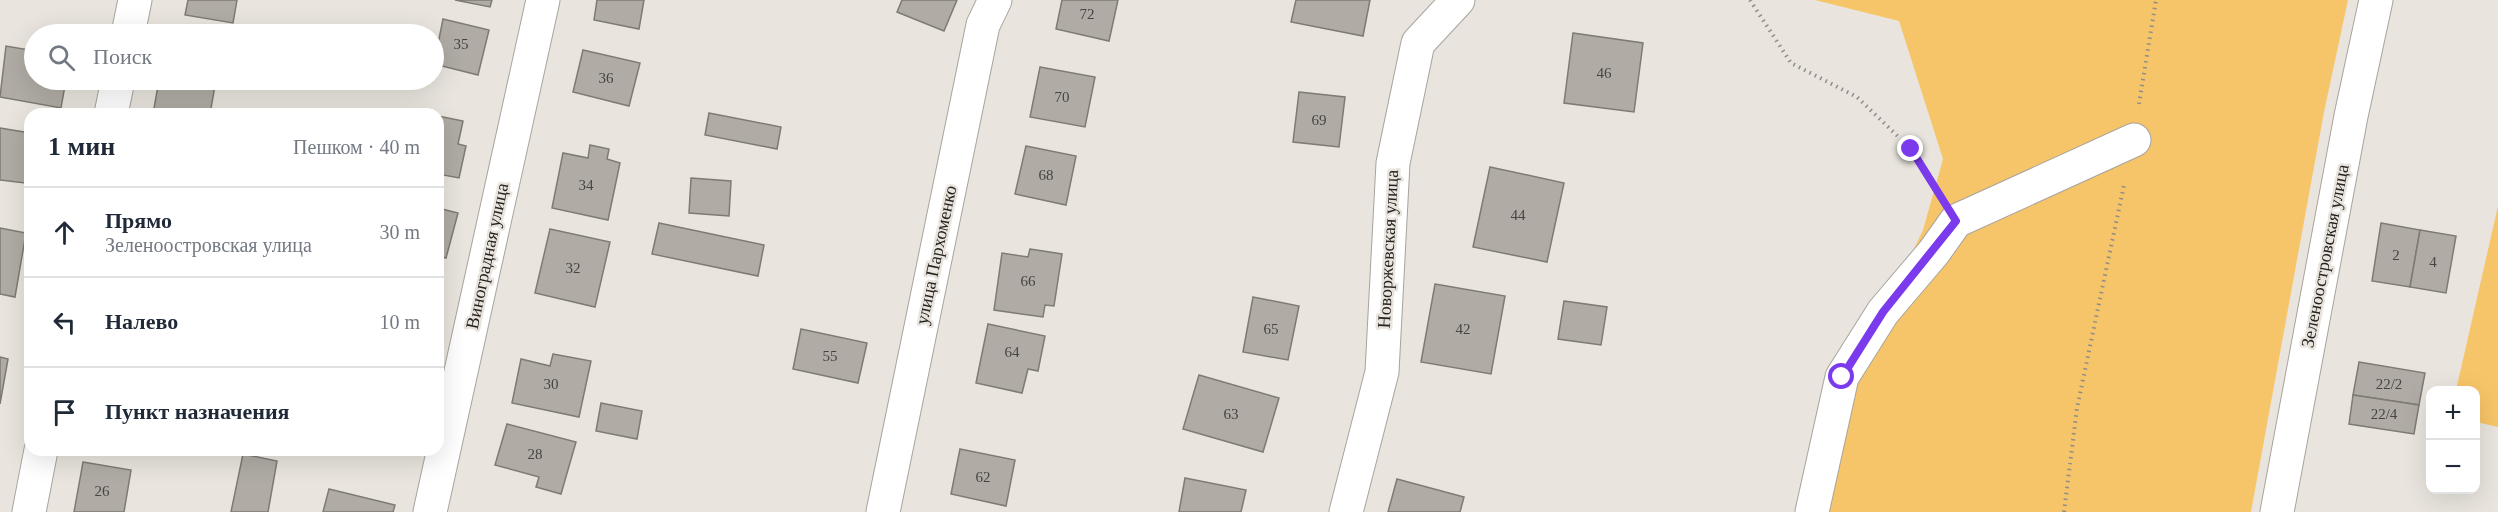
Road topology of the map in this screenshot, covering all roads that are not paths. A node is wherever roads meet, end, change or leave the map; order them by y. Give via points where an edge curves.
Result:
1 (135, 0) edge
2 (543, 0) edge
3 (995, 0) edge
4 (1458, 0) edge
5 (2376, 0) edge
6 (130, 24) edge
7 (116, 90) edge
8 (112, 108) edge
9 (2134, 140) road end
10 (444, 449) edge
11 (40, 456) edge
12 (442, 456) edge
13 (28, 512) edge
14 (430, 512) edge
15 (883, 512) edge
16 (1346, 512) edge
17 (1812, 512) edge
18 (2277, 512) edge

1 - 6 street
2 - 10 street, Виноградная улица
3 - 15 street, улица Пархоменко via 983,25
4 - 16 street, Новоржевская улица via 1418,43 1393,163 1382,372
5 - 18 street, Зеленоостровская улица
7 - 8 street
9 - 17 street via 1956,221 1883,312 1842,377
11 - 13 street
12 - 14 street, Виноградная улица

